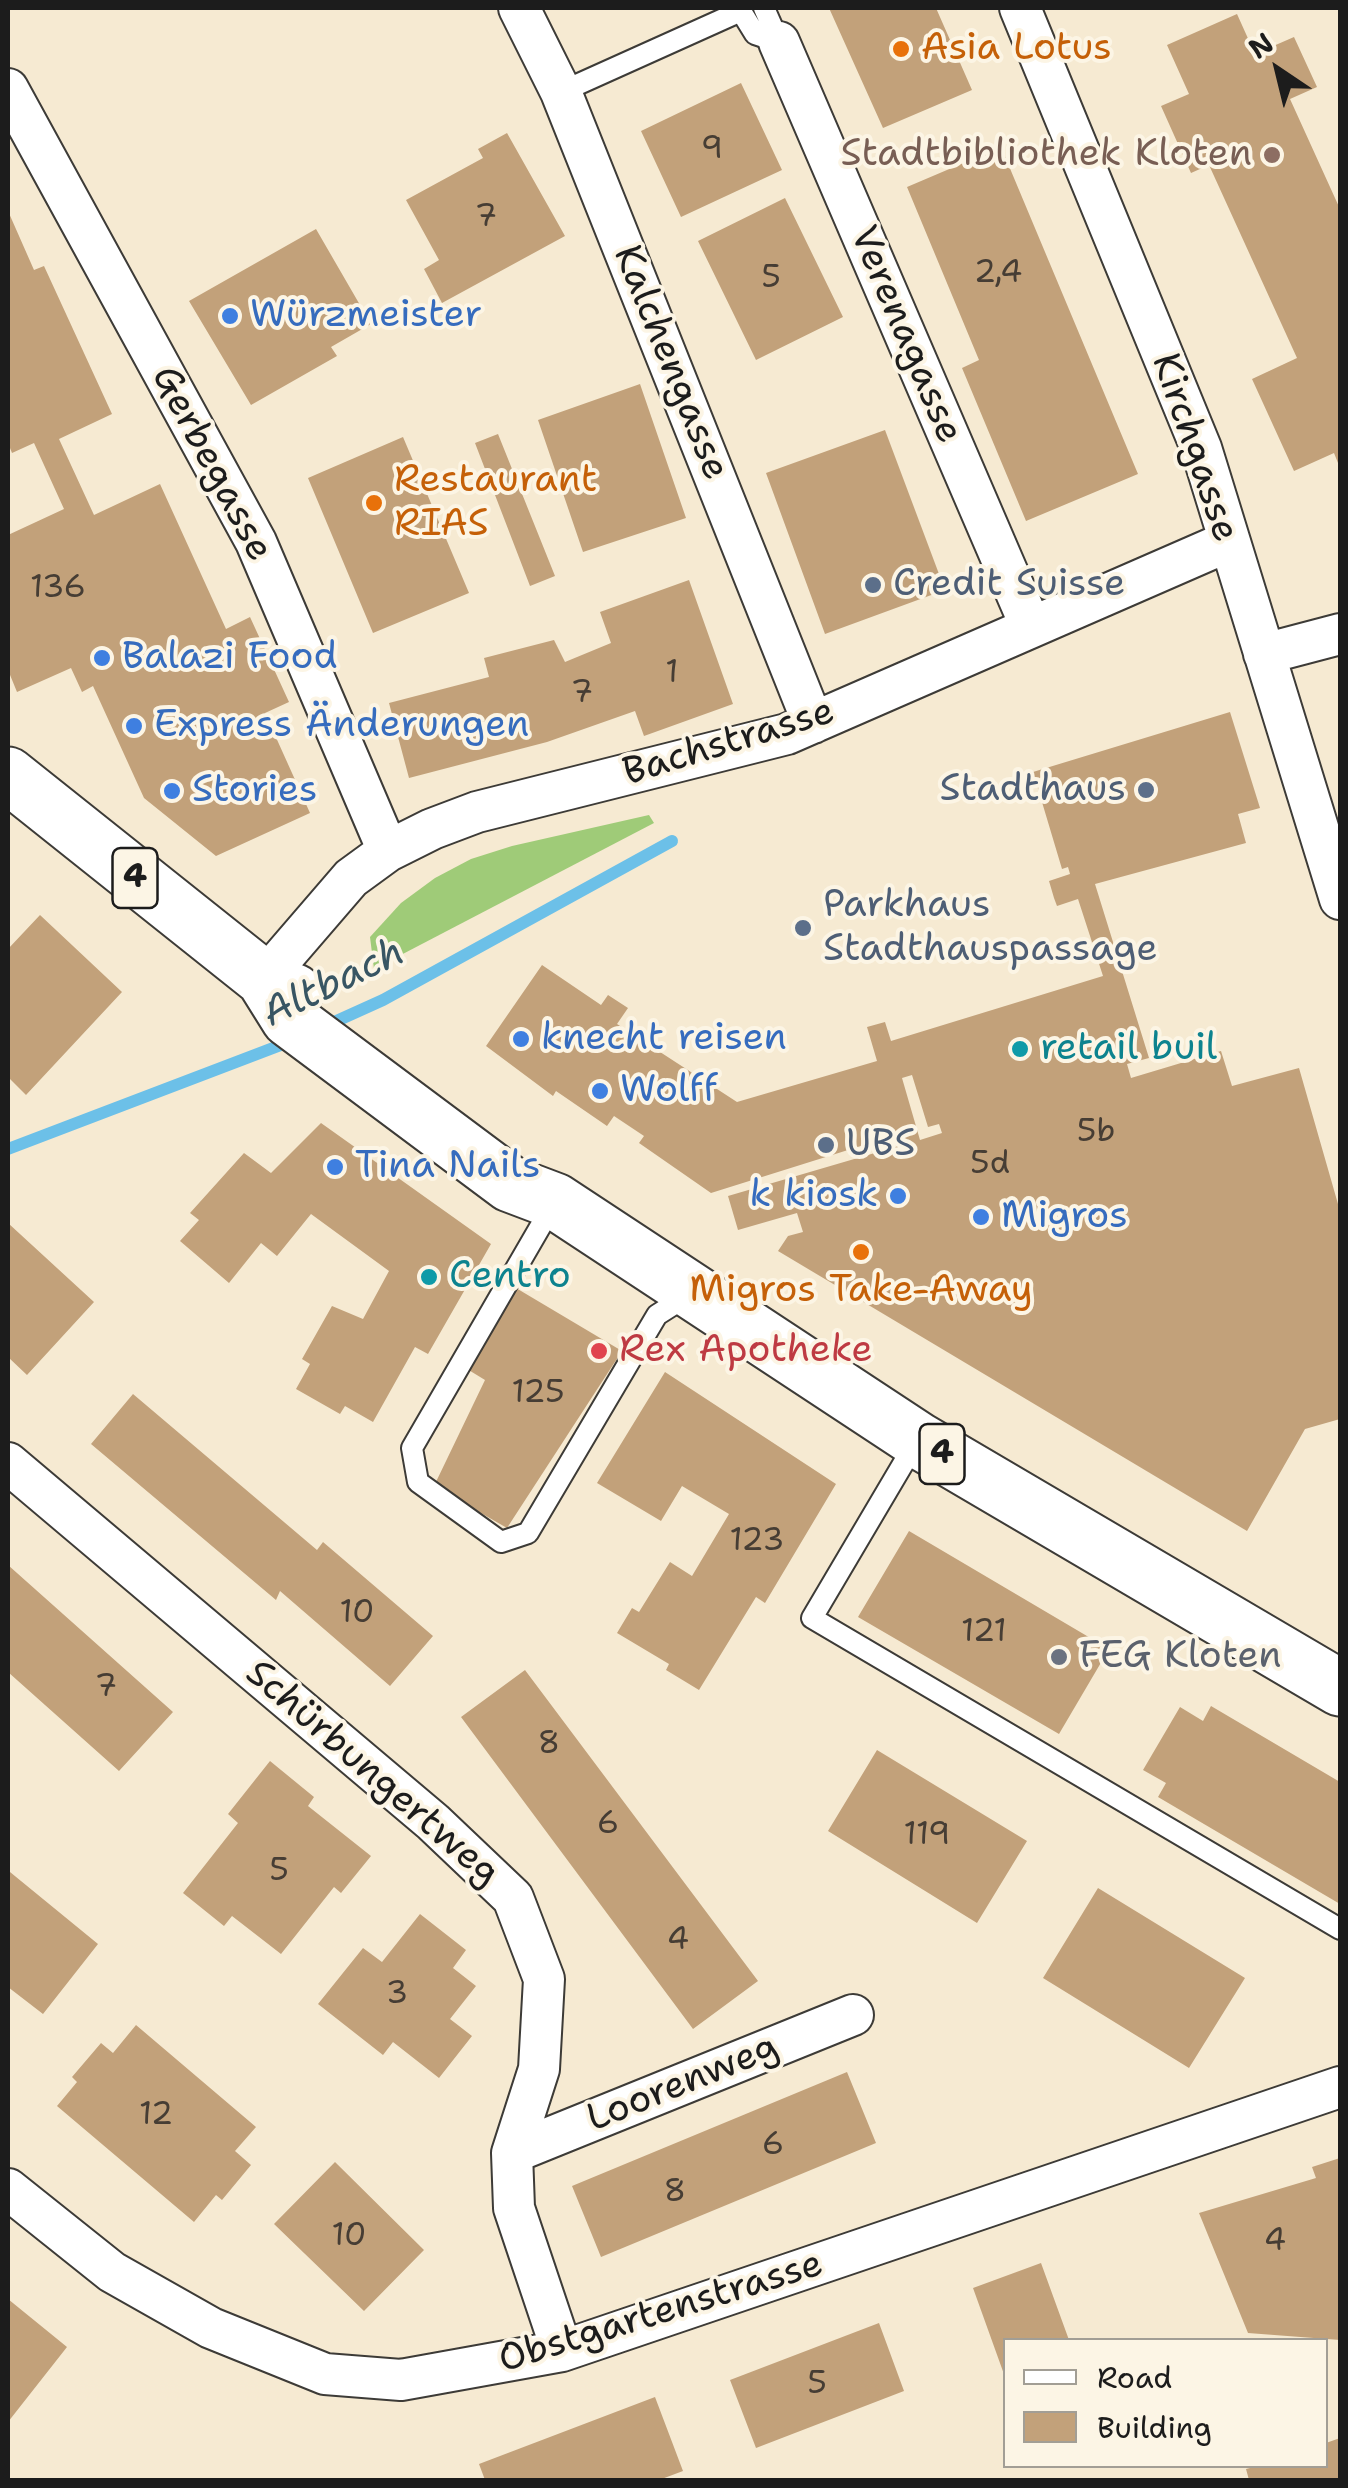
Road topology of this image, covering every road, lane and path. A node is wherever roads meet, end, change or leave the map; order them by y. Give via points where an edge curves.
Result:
1 (519, 8) edge
2 (1020, 8) edge
3 (740, 10) edge
4 (772, 25) edge
5 (8, 89) edge
6 (561, 92) junction
7 (1227, 542) junction
8 (1031, 628) junction
9 (1340, 634) edge
10 (1264, 654) junction
11 (813, 722) junction
12 (8, 775) edge
13 (388, 850) junction
14 (1340, 899) edge
15 (308, 1014) junction
16 (555, 1201) junction
17 (692, 1292) junction
18 (918, 1440) junction
19 (8, 1463) edge
20 (1340, 1688) edge
21 (1340, 1929) edge
22 (853, 2015) dead end
23 (1340, 2087) edge
24 (512, 2153) junction
25 (8, 2190) edge
26 (562, 2352) junction

1 - 6 street, Kalchengasse
2 - 7 street, Kirchgasse via 1201,448
3 - 4 lane via 755,34
3 - 6 lane
4 - 8 street, Verenagasse
5 - 13 street, Gerbegasse via 256,542
6 - 11 street, Kalchengasse
7 - 8 street, Bachstrasse
7 - 10 street, Kirchgasse
8 - 11 street, Bachstrasse
9 - 10 street
10 - 14 street, Kirchgasse
11 - 13 street, Bachstrasse via 725,751 477,812
12 - 15 main road, 4
13 - 15 street, Bachstrasse via 351,878
15 - 16 main road, 4 via 510,1184
16 - 17 main road, 4
16 - 17 lane via 412,1448 418,1482 501,1542 528,1532 657,1315
17 - 18 main road, 4
18 - 20 main road, 4
18 - 21 lane via 812,1618
19 - 24 street, Schürbungertweg via 433,1822 513,1898 544,1980 539,2069
22 - 24 street, Loorenweg
23 - 26 street, Obstgartenstrasse
24 - 26 street, Schürbungertweg via 514,2208
25 - 26 street, Obstgartenstrasse via 112,2272 212,2328 324,2374 401,2380

